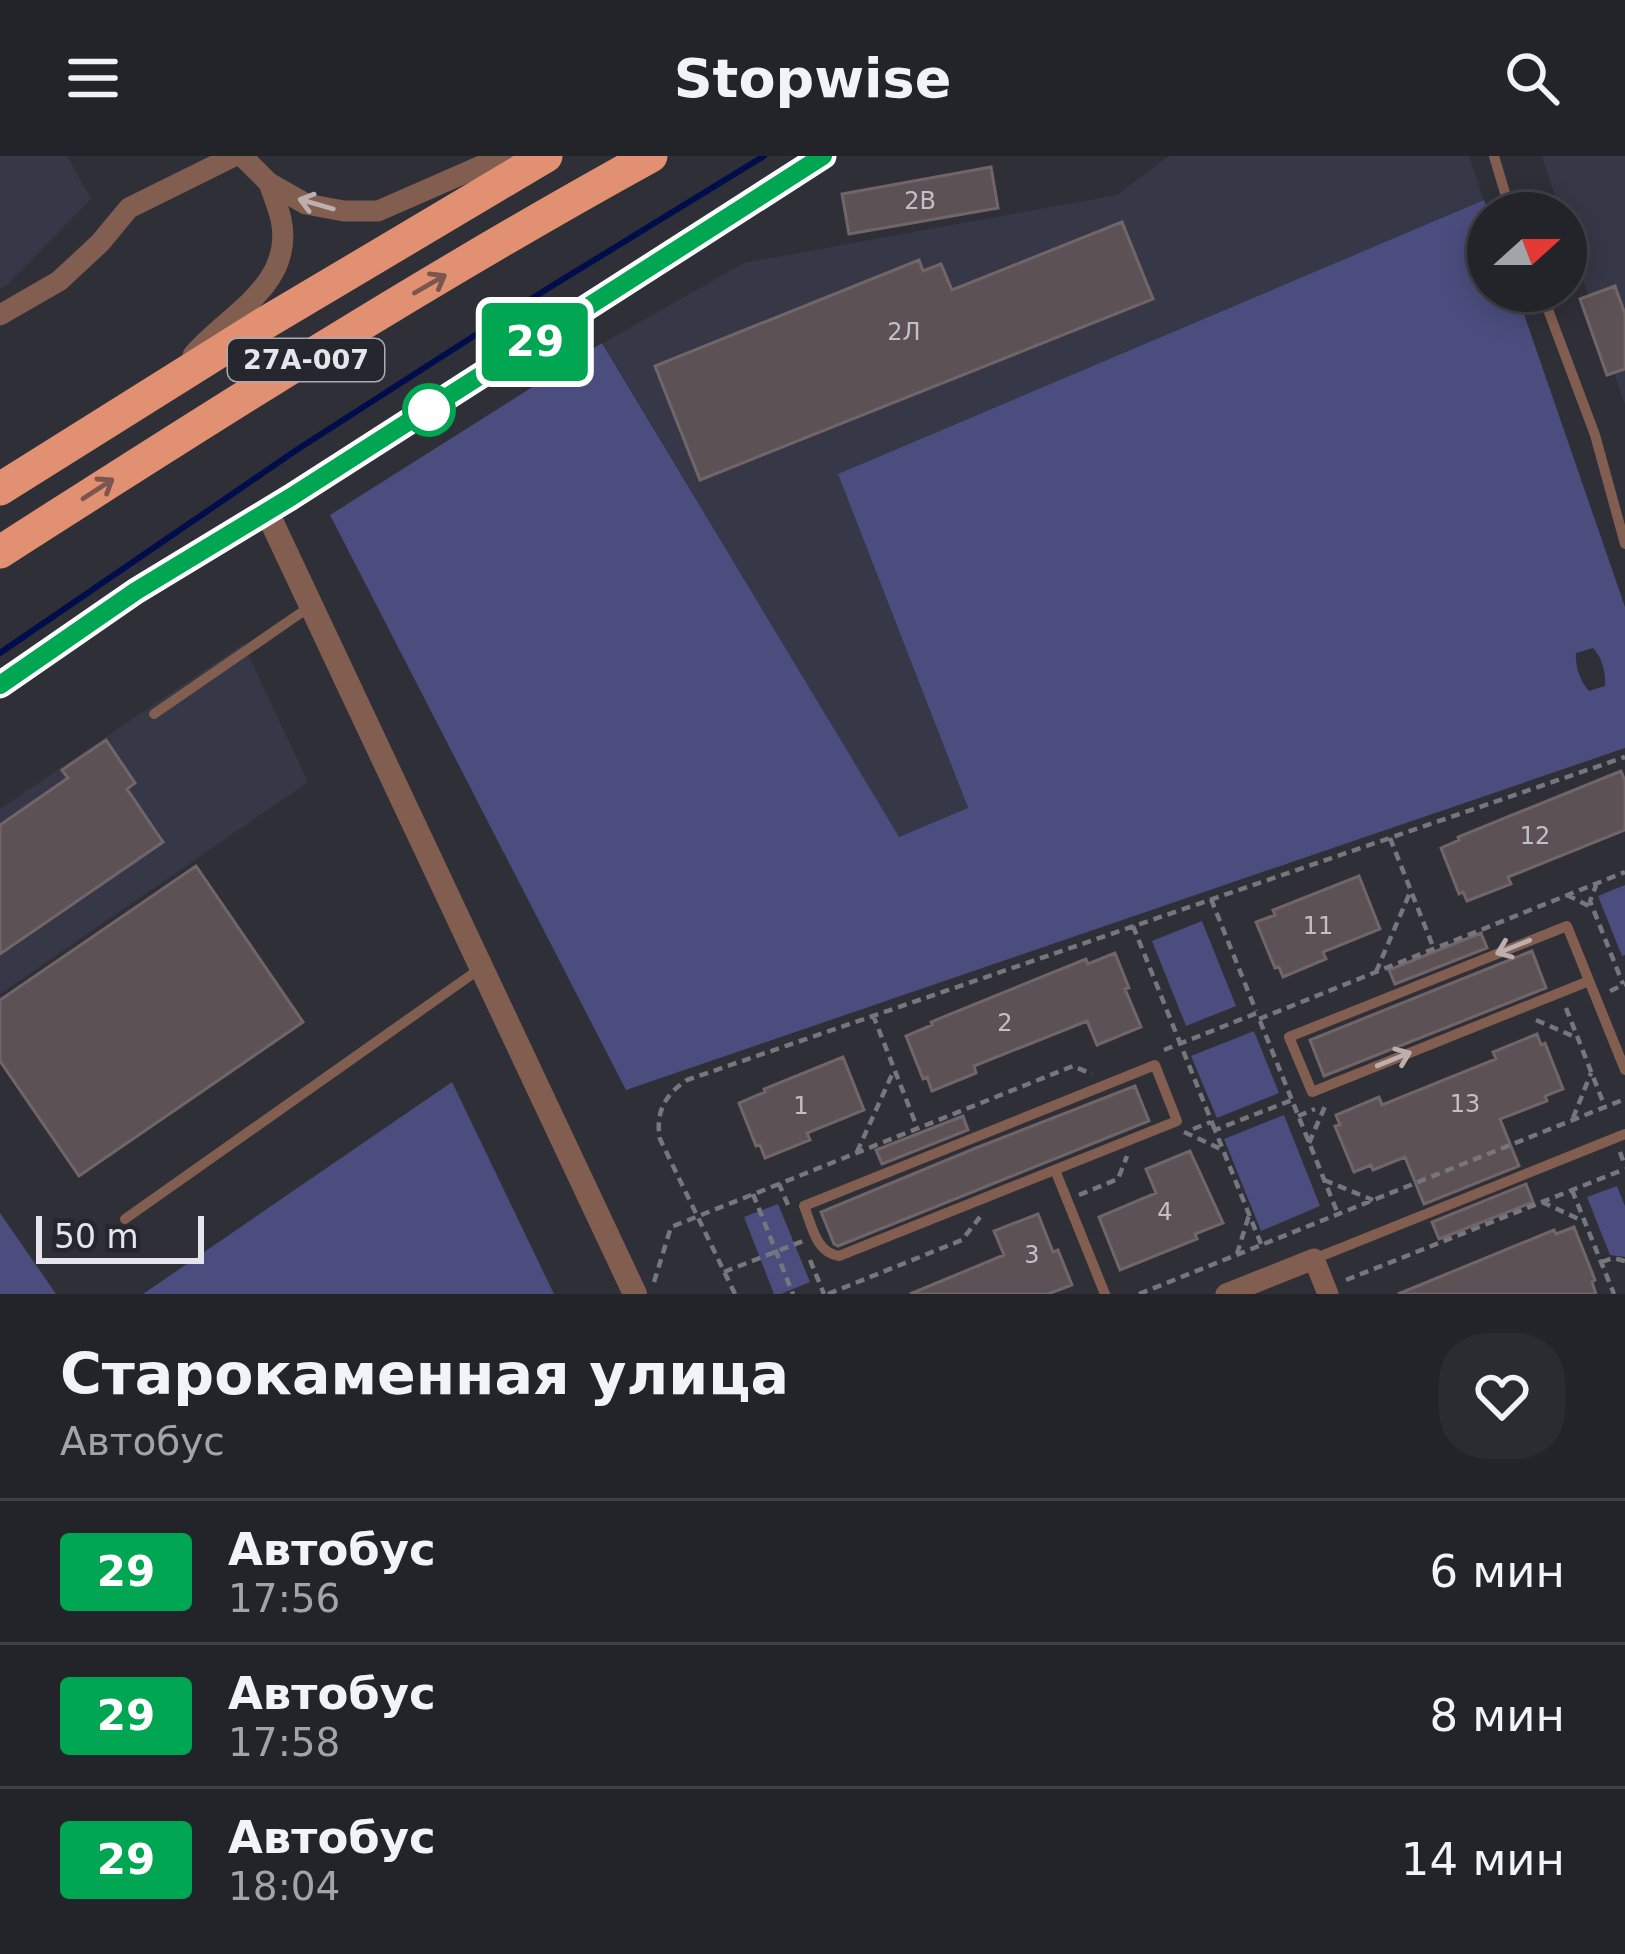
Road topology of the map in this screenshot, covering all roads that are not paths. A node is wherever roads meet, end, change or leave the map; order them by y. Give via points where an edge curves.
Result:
1 (238, 156) edge
2 (504, 156) edge
3 (547, 156) edge
4 (651, 156) edge
5 (823, 156) edge
6 (1495, 156) edge
7 (269, 183) junction
8 (1505, 192) edge
9 (1549, 312) edge
10 (0, 315) edge
11 (167, 384) junction
12 (9, 482) edge
13 (267, 512) junction
14 (1625, 544) edge
15 (0, 552) edge
16 (311, 606) junction
17 (0, 685) edge
18 (154, 715) dead end
19 (481, 968) junction
20 (1589, 981) junction
21 (1625, 1070) edge
22 (1625, 1134) edge
23 (1055, 1170) junction
24 (125, 1219) dead end
25 (1314, 1258) junction
26 (644, 1288) edge
27 (1327, 1291) edge
28 (1105, 1294) edge
29 (1226, 1294) edge

1 - 7 street
1 - 10 street via 129,208 59,281
2 -> 7 street via 378,212 306,204
3 - 11 highway, 27А-007
15 -> 4 highway, 27А-007 via 406,298
5 - 13 street
6 - 8 lane
7 - 11 street via 282,223 276,270
9 - 14 lane
11 - 12 highway, 27А-007
13 - 16 street
13 - 17 street
16 - 18 lane
16 - 19 street
19 - 24 lane
19 - 26 street
20 -> 20 lane via 1567,926 1289,1037 1312,1092
20 - 21 lane
22 - 25 lane
23 - 23 lane via 1177,1121 1155,1065 804,1206 821,1248 839,1256
23 - 28 lane
25 - 27 street
25 - 29 street

